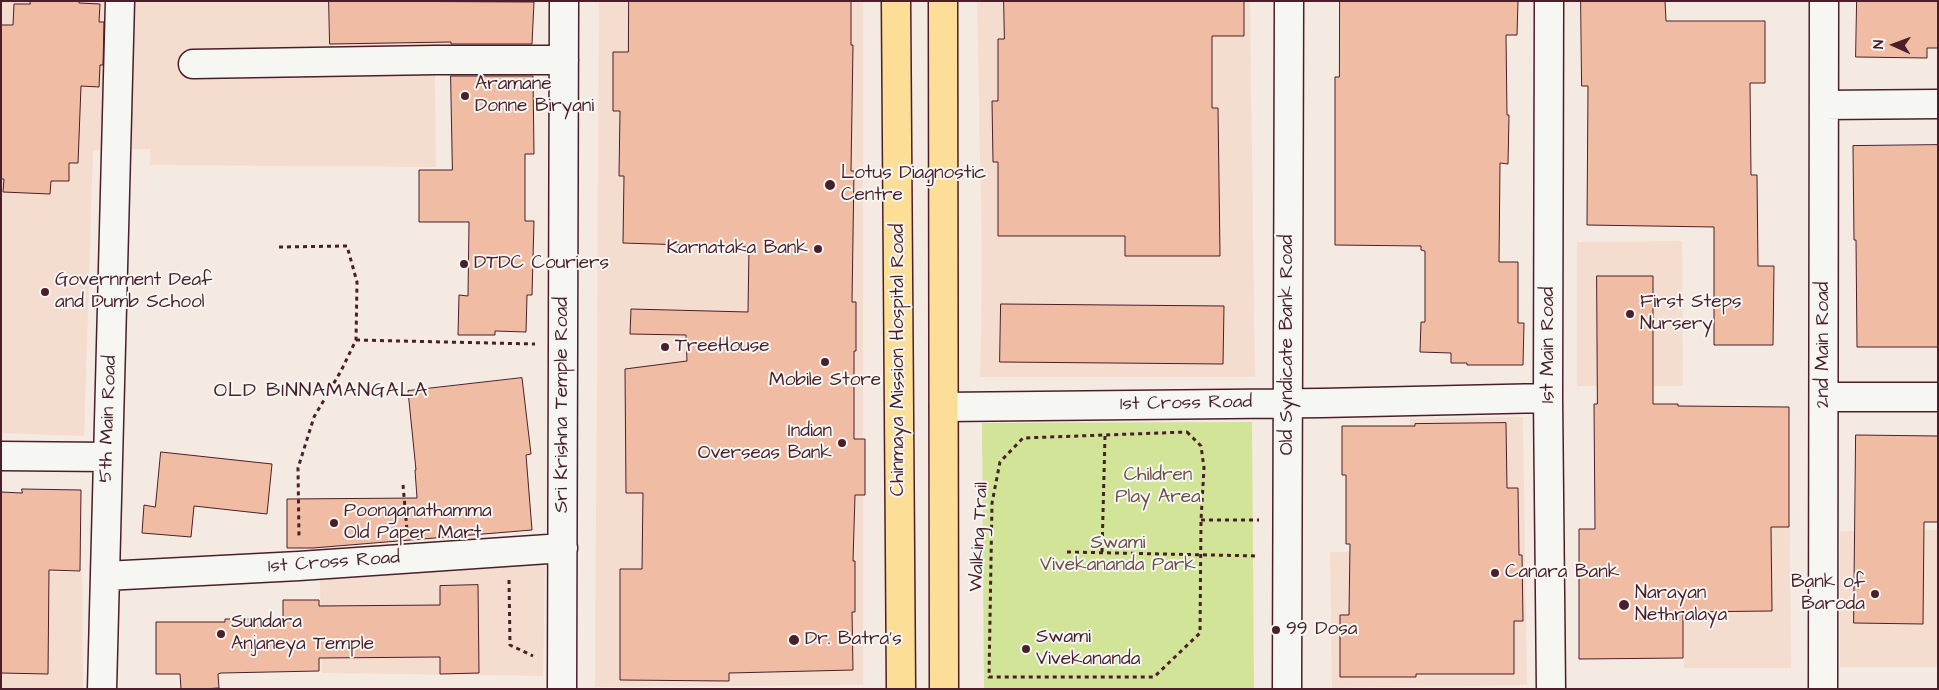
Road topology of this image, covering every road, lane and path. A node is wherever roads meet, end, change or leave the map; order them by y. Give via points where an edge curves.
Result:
1 (120, 1) edge
2 (564, 1) edge
3 (896, 1) edge
4 (944, 1) edge
5 (1289, 1) edge
6 (1549, 1) edge
7 (1824, 1) edge
8 (564, 60) junction
9 (193, 64) dead end
10 (1938, 104) edge
11 (1824, 105) junction
12 (279, 247) dead end
13 (356, 340) junction
14 (563, 345) junction
15 (1824, 397) junction
16 (1938, 397) edge
17 (1548, 398) junction
18 (1288, 404) junction
19 (944, 407) junction
20 (1105, 434) junction
21 (1, 456) edge
22 (108, 458) junction
23 (403, 485) dead end
24 (1201, 520) junction
25 (1260, 520) dead end
26 (563, 548) junction
27 (509, 552) junction
28 (1067, 552) dead end
29 (1102, 552) junction
30 (1200, 555) junction
31 (1287, 556) junction
32 (410, 558) junction
33 (299, 566) junction
34 (104, 576) junction
35 (562, 679) edge
36 (102, 689) edge
37 (901, 689) edge
38 (944, 689) edge
39 (1287, 689) edge
40 (1551, 689) edge
41 (1822, 689) edge

1 - 22 street, 5th Main Road
2 - 8 street, Sri Krishna Temple Road
3 - 37 main road, Chinmaya Mission Hospital Road
4 - 19 main road
5 - 18 street, Old Syndicate Bank Road
6 - 17 street, 1st Main Road
7 - 11 street, 2nd Main Road
8 - 9 street
8 - 14 street, Sri Krishna Temple Road
10 - 11 street
11 - 15 street, 2nd Main Road
12 - 13 path via 347,246 357,282
13 - 14 path
13 - 33 path via 314,417 298,468
14 - 26 street, Sri Krishna Temple Road
15 - 16 street
15 - 41 street, 2nd Main Road
17 - 18 street, 1st Cross Road
17 - 40 street, 1st Main Road
18 - 19 street, 1st Cross Road
18 - 31 street, Old Syndicate Bank Road
19 - 38 main road
20 - 24 path, Walking Trail via 1187,432 1201,446 1204,468
20 - 29 path
20 - 30 path, Walking Trail via 1023,438 1000,462 992,503 989,677 1154,677 1200,633
21 - 22 street
22 - 34 street, 5th Main Road
23 - 32 path
24 - 25 path
24 - 30 path, Walking Trail
26 - 27 street, 1st Cross Road
26 - 35 street, Sri Krishna Temple Road
27 - 32 street, 1st Cross Road
27 - 35 path via 510,645
28 - 29 path
29 - 30 path
30 - 31 path
31 - 39 street, Old Syndicate Bank Road
32 - 33 street, 1st Cross Road
33 - 34 street, 1st Cross Road
34 - 36 street, 5th Main Road

